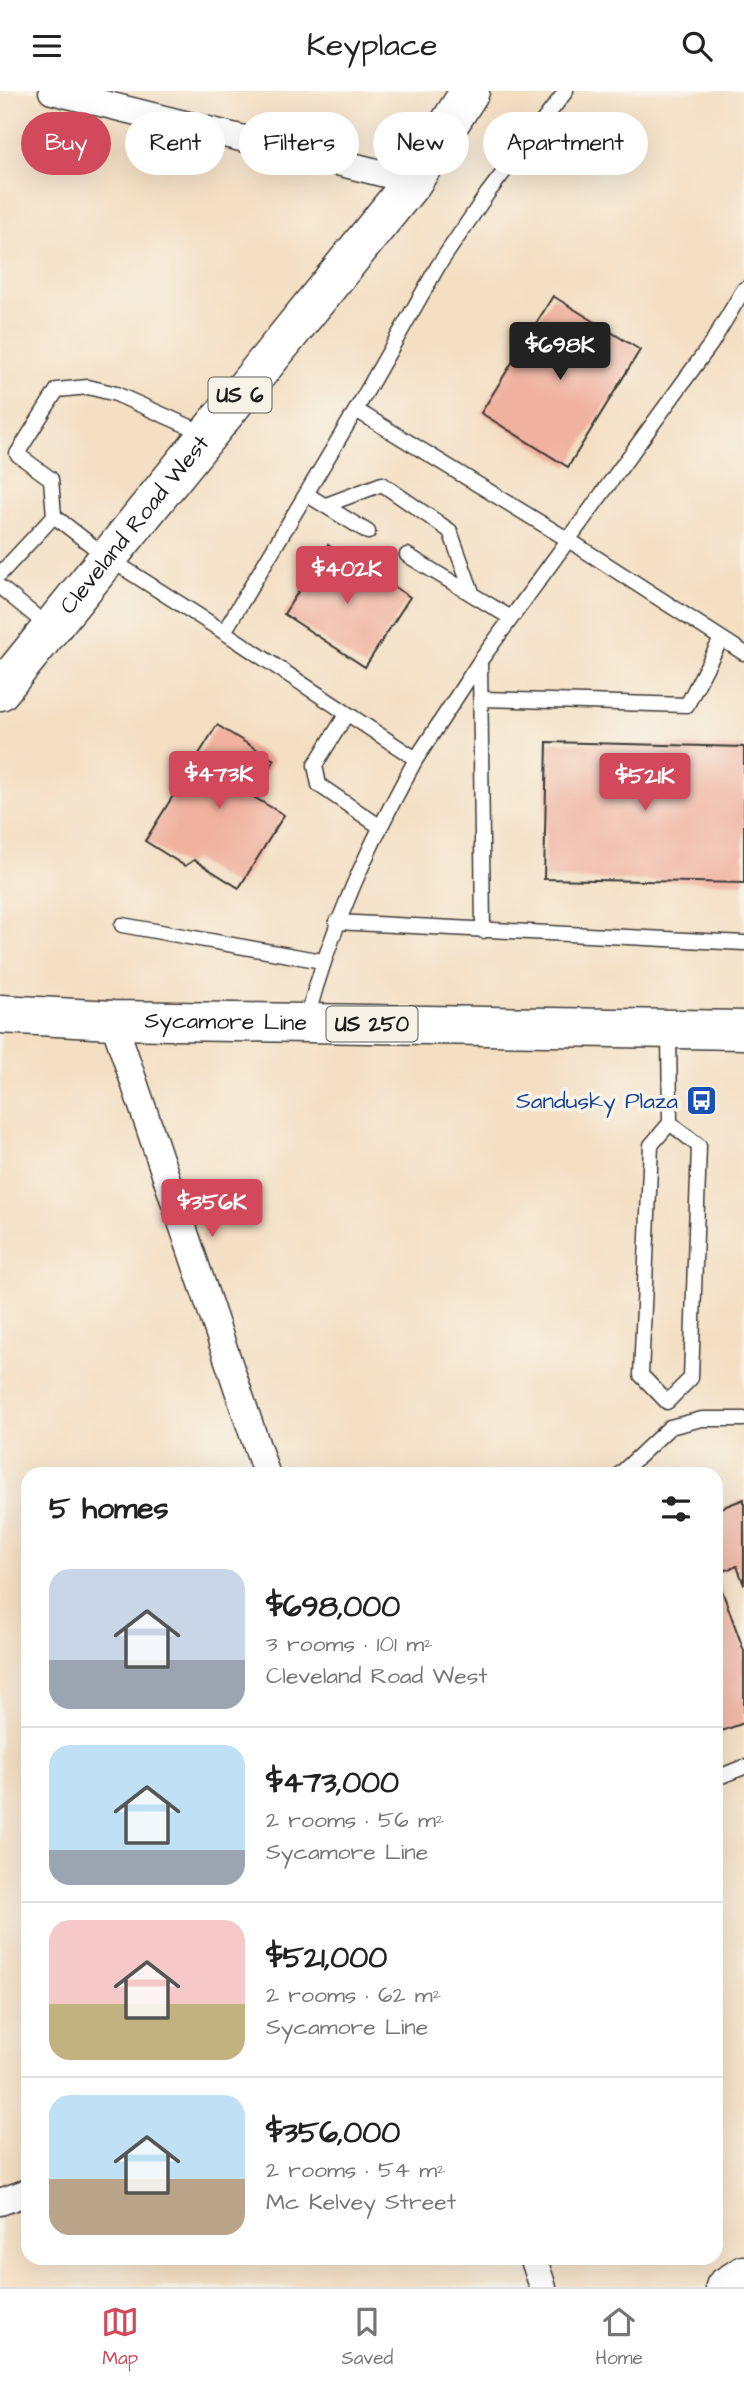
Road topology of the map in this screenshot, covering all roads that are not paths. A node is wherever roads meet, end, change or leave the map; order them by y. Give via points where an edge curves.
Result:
1 (52, 91) edge
2 (470, 91) edge
3 (566, 91) edge
4 (413, 181) junction
5 (744, 289) edge
6 (356, 410) junction
7 (208, 435) junction
8 (306, 493) junction
9 (326, 505) junction
10 (54, 516) junction
11 (368, 532) dead end
12 (567, 539) junction
13 (407, 555) dead end
14 (108, 558) junction
15 (0, 574) edge
16 (0, 587) edge
17 (473, 595) junction
18 (511, 618) junction
19 (50, 628) junction
20 (224, 632) junction
21 (721, 639) junction
22 (744, 653) edge
23 (480, 661) junction
24 (0, 691) edge
25 (482, 699) junction
26 (346, 715) junction
27 (416, 759) junction
28 (379, 825) junction
29 (336, 922) junction
30 (122, 925) dead end
31 (483, 931) junction
32 (744, 943) edge
33 (322, 961) junction
34 (0, 1014) edge
35 (113, 1020) junction
36 (306, 1023) junction
37 (669, 1029) junction
38 (744, 1030) edge
39 (670, 1123) junction
40 (667, 1402) junction
41 (744, 1419) edge
42 (670, 1427) junction
43 (264, 1467) edge
44 (627, 1467) edge
45 (744, 1767) edge
46 (723, 1775) edge
47 (21, 2194) edge
48 (0, 2202) edge
49 (536, 2265) edge
50 (744, 2275) edge
51 (543, 2287) edge
52 (725, 2287) edge

1 - 4 street
2 - 4 main road, Cleveland Road West / US 6
3 - 6 lane via 438,266
4 - 7 main road, Cleveland Road West / US 6
5 - 12 lane via 711,344
6 - 8 lane
6 - 12 lane
7 - 10 lane via 116,394 88,387 57,390 17,454 51,479
7 - 14 main road, Cleveland Road West / US 6
8 - 9 lane
8 - 20 lane
9 - 11 lane
9 - 17 lane via 382,484 450,531
10 - 14 lane
10 - 15 lane
12 - 18 lane
12 - 21 lane
13 - 17 lane
14 - 19 main road, Cleveland Road West / US 6
14 - 20 lane
16 - 19 lane
17 - 18 lane
18 - 23 lane
19 - 24 main road, Cleveland Road West / US 6
20 - 26 lane
21 - 22 lane
21 - 25 lane via 687,705
23 - 25 lane
23 - 27 lane
25 - 31 lane
26 - 27 lane
26 - 28 lane via 315,765 319,785
27 - 28 lane
28 - 29 lane
29 - 31 lane
29 - 33 lane
30 - 33 lane
31 - 32 lane
33 - 36 lane
34 - 35 main road, Sycamore Line / US 250
35 - 36 main road, Sycamore Line / US 250
35 - 43 street
36 - 37 main road, Sycamore Line / US 250
37 - 38 main road, Sycamore Line / US 250
37 - 39 lane
39 - 40 lane via 651,1145 641,1375
39 - 40 lane via 699,1146 691,1378
40 - 42 lane
41 - 42 lane via 702,1419
42 - 44 lane
45 - 46 lane
47 - 48 street
49 - 51 street
50 - 52 main road

